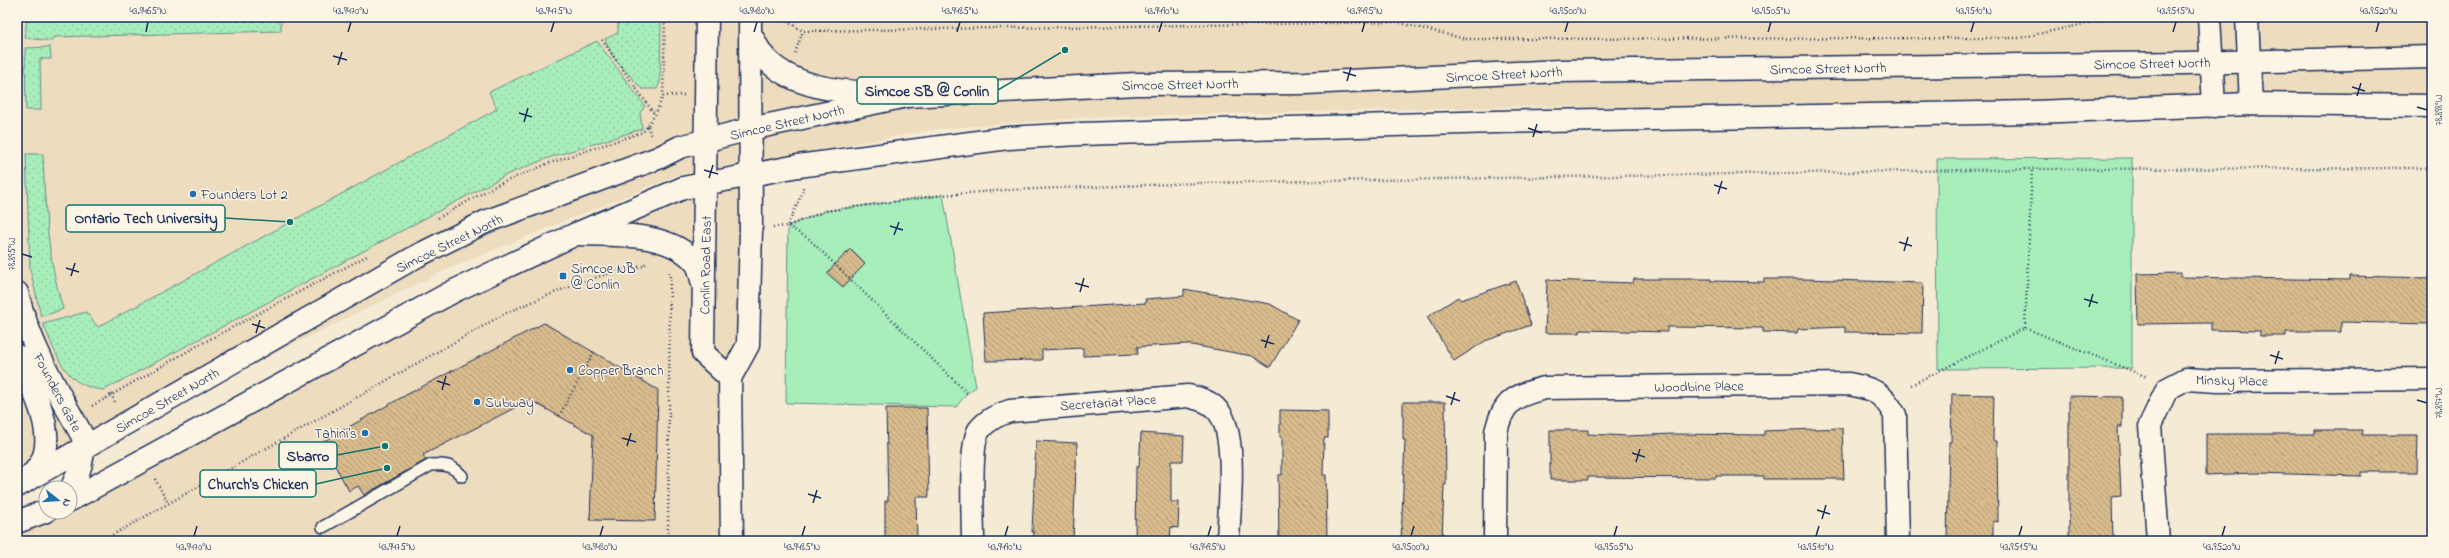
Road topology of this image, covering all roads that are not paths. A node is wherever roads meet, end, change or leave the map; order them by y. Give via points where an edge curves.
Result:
1 (707, 17) edge
2 (2209, 17) edge
3 (2247, 17) edge
4 (750, 25) edge
5 (2432, 57) edge
6 (2211, 62) junction
7 (2249, 62) junction
8 (907, 96) junction
9 (2251, 104) junction
10 (2214, 106) junction
11 (2432, 106) edge
12 (750, 129) junction
13 (706, 141) junction
14 (750, 175) junction
15 (705, 184) junction
16 (576, 234) junction
17 (705, 292) junction
18 (17, 293) edge
19 (17, 356) edge
20 (730, 378) junction
21 (2432, 379) edge
22 (84, 448) junction
23 (462, 476) dead end
24 (76, 480) edge
25 (20, 484) edge
26 (78, 496) edge
27 (38, 514) edge
28 (17, 522) edge
29 (323, 527) dead end
30 (732, 541) edge
31 (973, 541) edge
32 (1228, 541) edge
33 (1495, 541) edge
34 (1898, 541) edge
35 (2158, 541) edge

1 - 13 main road, Conlin Road East
2 - 6 main road
3 - 7 main road
4 - 8 main road via 766,60 786,76 812,86
4 - 12 main road
5 - 7 main road, Simcoe Street North
6 - 7 main road, Simcoe Street North
6 - 8 main road, Simcoe Street North via 1559,71 1306,83 1137,84
6 - 10 main road
7 - 9 main road
8 - 12 main road, Simcoe Street North
9 - 10 main road
9 - 11 main road
10 - 14 main road via 1080,134 1008,138 798,166
12 - 13 main road, Simcoe Street North
12 - 14 main road
13 - 15 main road, Conlin Road East
13 - 22 main road, Simcoe Street North via 680,147 658,158 485,222 404,264
14 - 15 main road
14 - 20 main road via 748,345
15 - 16 main road via 683,188
15 - 17 main road, Conlin Road East
16 - 17 main road via 655,240 682,250 697,264
16 - 26 main road via 454,291
17 - 20 main road, Conlin Road East via 704,353
18 - 22 main road, Founders Gate via 35,350 82,437
19 - 25 main road, Founders Gate via 35,393 44,424 46,446 39,466
20 - 30 main road
21 - 35 main road, Minsky Place via 2186,379 2167,389 2150,425
22 - 24 main road, Founders Gate via 80,471
22 - 25 main road, Simcoe Street North
23 - 29 lane via 454,467 447,464 431,465
27 - 28 main road
31 - 32 main road, Secretariat Place via 974,447 979,431 991,418 1010,411 1188,396 1206,401 1219,411 1228,429
33 - 34 main road, Woodbine Place via 1496,432 1500,414 1508,403 1524,392 1545,388 1849,384 1872,389 1886,400 1896,415

